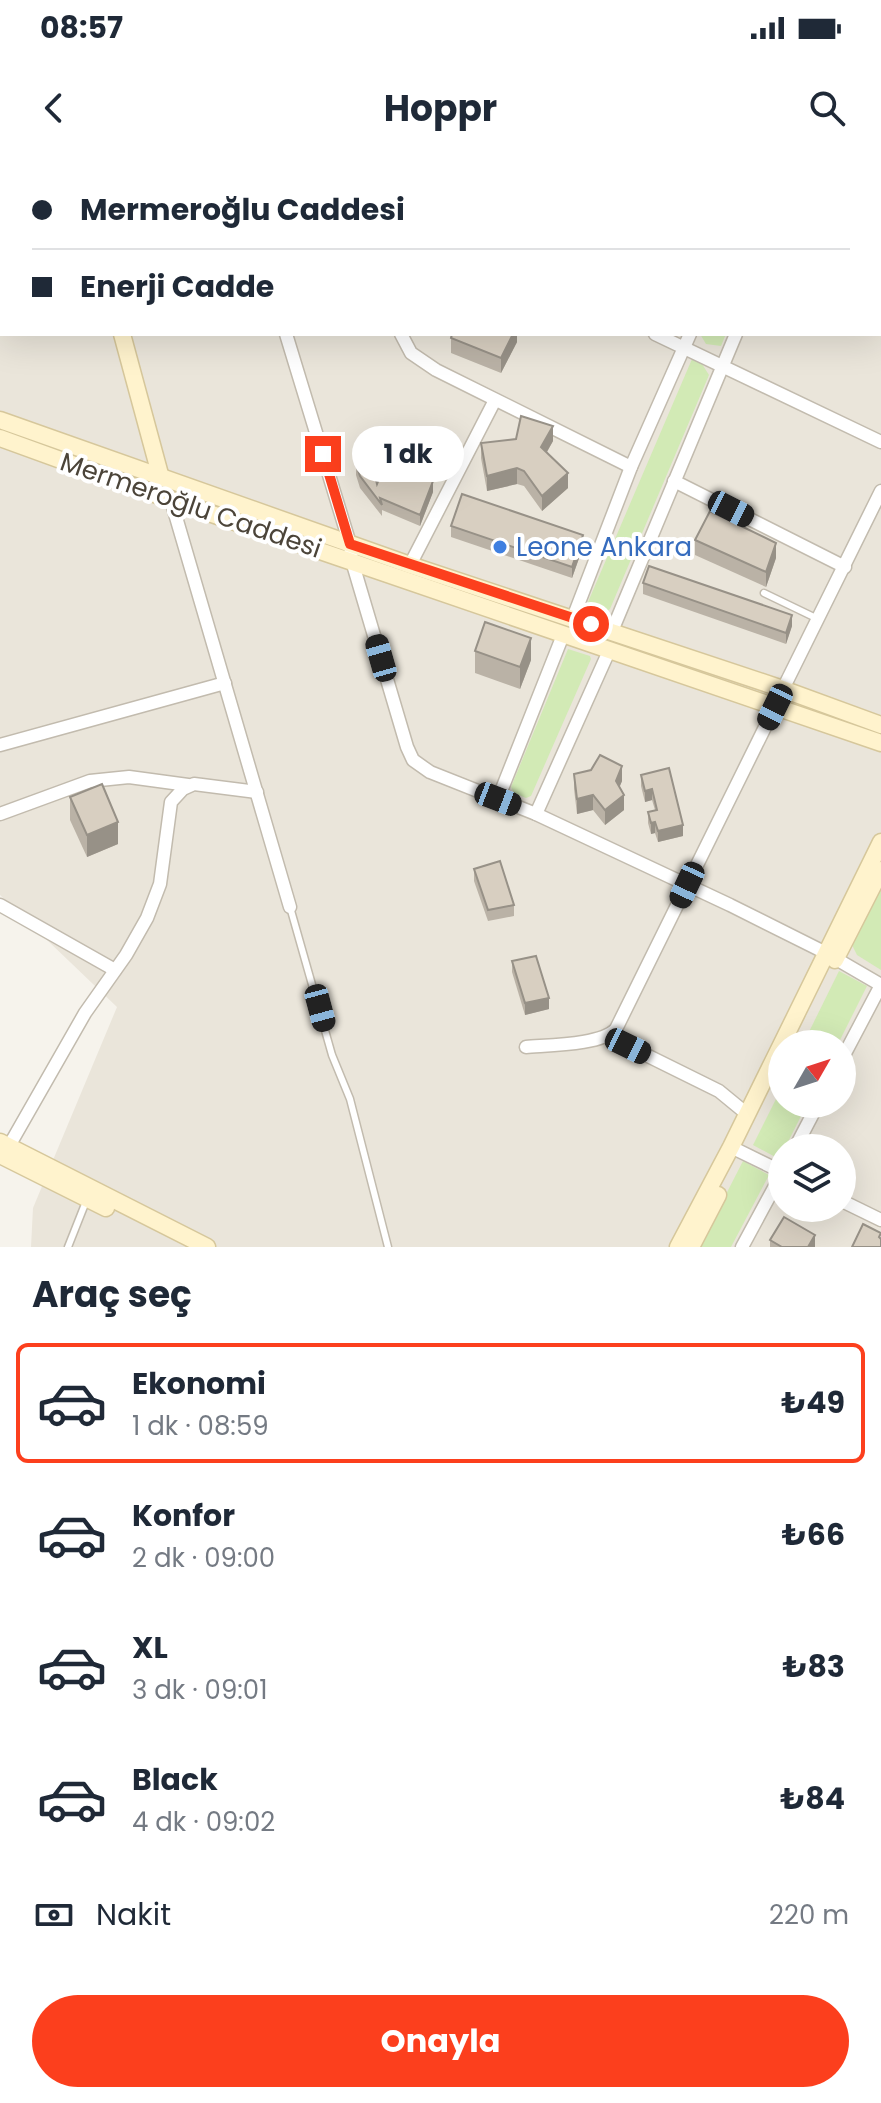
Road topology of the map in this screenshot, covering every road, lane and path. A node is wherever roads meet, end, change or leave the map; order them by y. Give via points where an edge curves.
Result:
1 (123, 336) edge
2 (287, 336) edge
3 (402, 336) edge
4 (659, 336) edge
5 (689, 336) edge
6 (735, 336) edge
7 (684, 348) junction
8 (723, 368) junction
9 (495, 400) junction
10 (0, 420) edge
11 (0, 438) edge
12 (881, 442) edge
13 (631, 467) junction
14 (161, 478) junction
15 (674, 481) junction
16 (881, 491) edge
17 (171, 500) junction
18 (351, 553) junction
19 (410, 565) junction
20 (845, 567) junction
21 (764, 593) dead end
22 (573, 618) junction
23 (818, 619) junction
24 (612, 631) junction
25 (563, 635) junction
26 (609, 651) junction
27 (225, 683) junction
28 (783, 689) junction
29 (775, 707) junction
30 (878, 731) edge
31 (0, 745) edge
32 (881, 757) edge
33 (188, 785) junction
34 (257, 792) junction
35 (498, 799) junction
36 (0, 814) edge
37 (536, 814) junction
38 (881, 842) edge
39 (881, 870) edge
40 (687, 885) junction
41 (0, 905) edge
42 (290, 907) joint
43 (831, 956) junction
44 (115, 970) junction
45 (881, 985) edge
46 (799, 1030) edge
47 (856, 1032) edge
48 (613, 1033) junction
49 (526, 1047) dead end
50 (768, 1092) edge
51 (747, 1114) junction
52 (3, 1150) edge
53 (735, 1150) junction
54 (768, 1166) edge
55 (87, 1199) junction
56 (768, 1199) edge
57 (856, 1208) edge
58 (881, 1220) edge
59 (68, 1247) edge
60 (182, 1247) edge
61 (207, 1247) edge
62 (388, 1247) edge
63 (678, 1247) edge
64 (691, 1247) edge
65 (742, 1247) edge

1 - 14 main road
2 - 18 street
3 - 9 street via 419,360
4 - 7 street
5 - 7 street
6 - 8 street
7 - 8 street
7 - 13 street
8 - 12 street
8 - 15 street
9 - 13 street
9 - 19 street
10 - 14 main road, Mermeroğlu Caddesi
11 - 17 main road, Mermeroğlu Caddesi
13 - 22 street
14 - 18 main road, Mermeroğlu Caddesi
15 - 20 street
15 - 24 street
16 - 20 street
17 - 18 main road, Mermeroğlu Caddesi
17 - 27 street
18 - 19 main road, Mermeroğlu Caddesi
18 - 25 main road, Mermeroğlu Caddesi
18 - 35 street via 413,760
19 - 22 main road, Mermeroğlu Caddesi
20 - 23 street
21 - 23 lane
22 - 24 main road, Mermeroğlu Caddesi
23 - 28 street
24 - 28 main road, Mermeroğlu Caddesi
25 - 26 main road, Mermeroğlu Caddesi
25 - 35 street
26 - 29 main road, Mermeroğlu Caddesi
26 - 37 street
27 - 31 street
27 - 34 street
28 - 30 main road, Mermeroğlu Caddesi
29 - 30 main road, Mermeroğlu Caddesi
29 - 40 street
30 - 32 main road
33 - 34 street
33 - 36 street via 129,777 90,781
33 - 44 street via 168,808 157,895
34 - 42 street
35 - 37 street
37 - 40 street
38 - 43 main road
39 - 43 main road
40 - 43 street
40 - 48 street
41 - 44 street
42 - 62 lane via 332,1055 350,1099
43 - 45 street
43 - 46 main road
43 - 51 main road
44 - 52 street
45 - 47 street
48 - 49 street
48 - 51 street via 628,1046 719,1091
50 - 53 main road
51 - 53 main road
52 - 55 main road
52 - 61 main road
53 - 54 street
53 - 63 main road
53 - 64 main road
55 - 59 lane
55 - 60 main road
56 - 65 street
57 - 58 street

